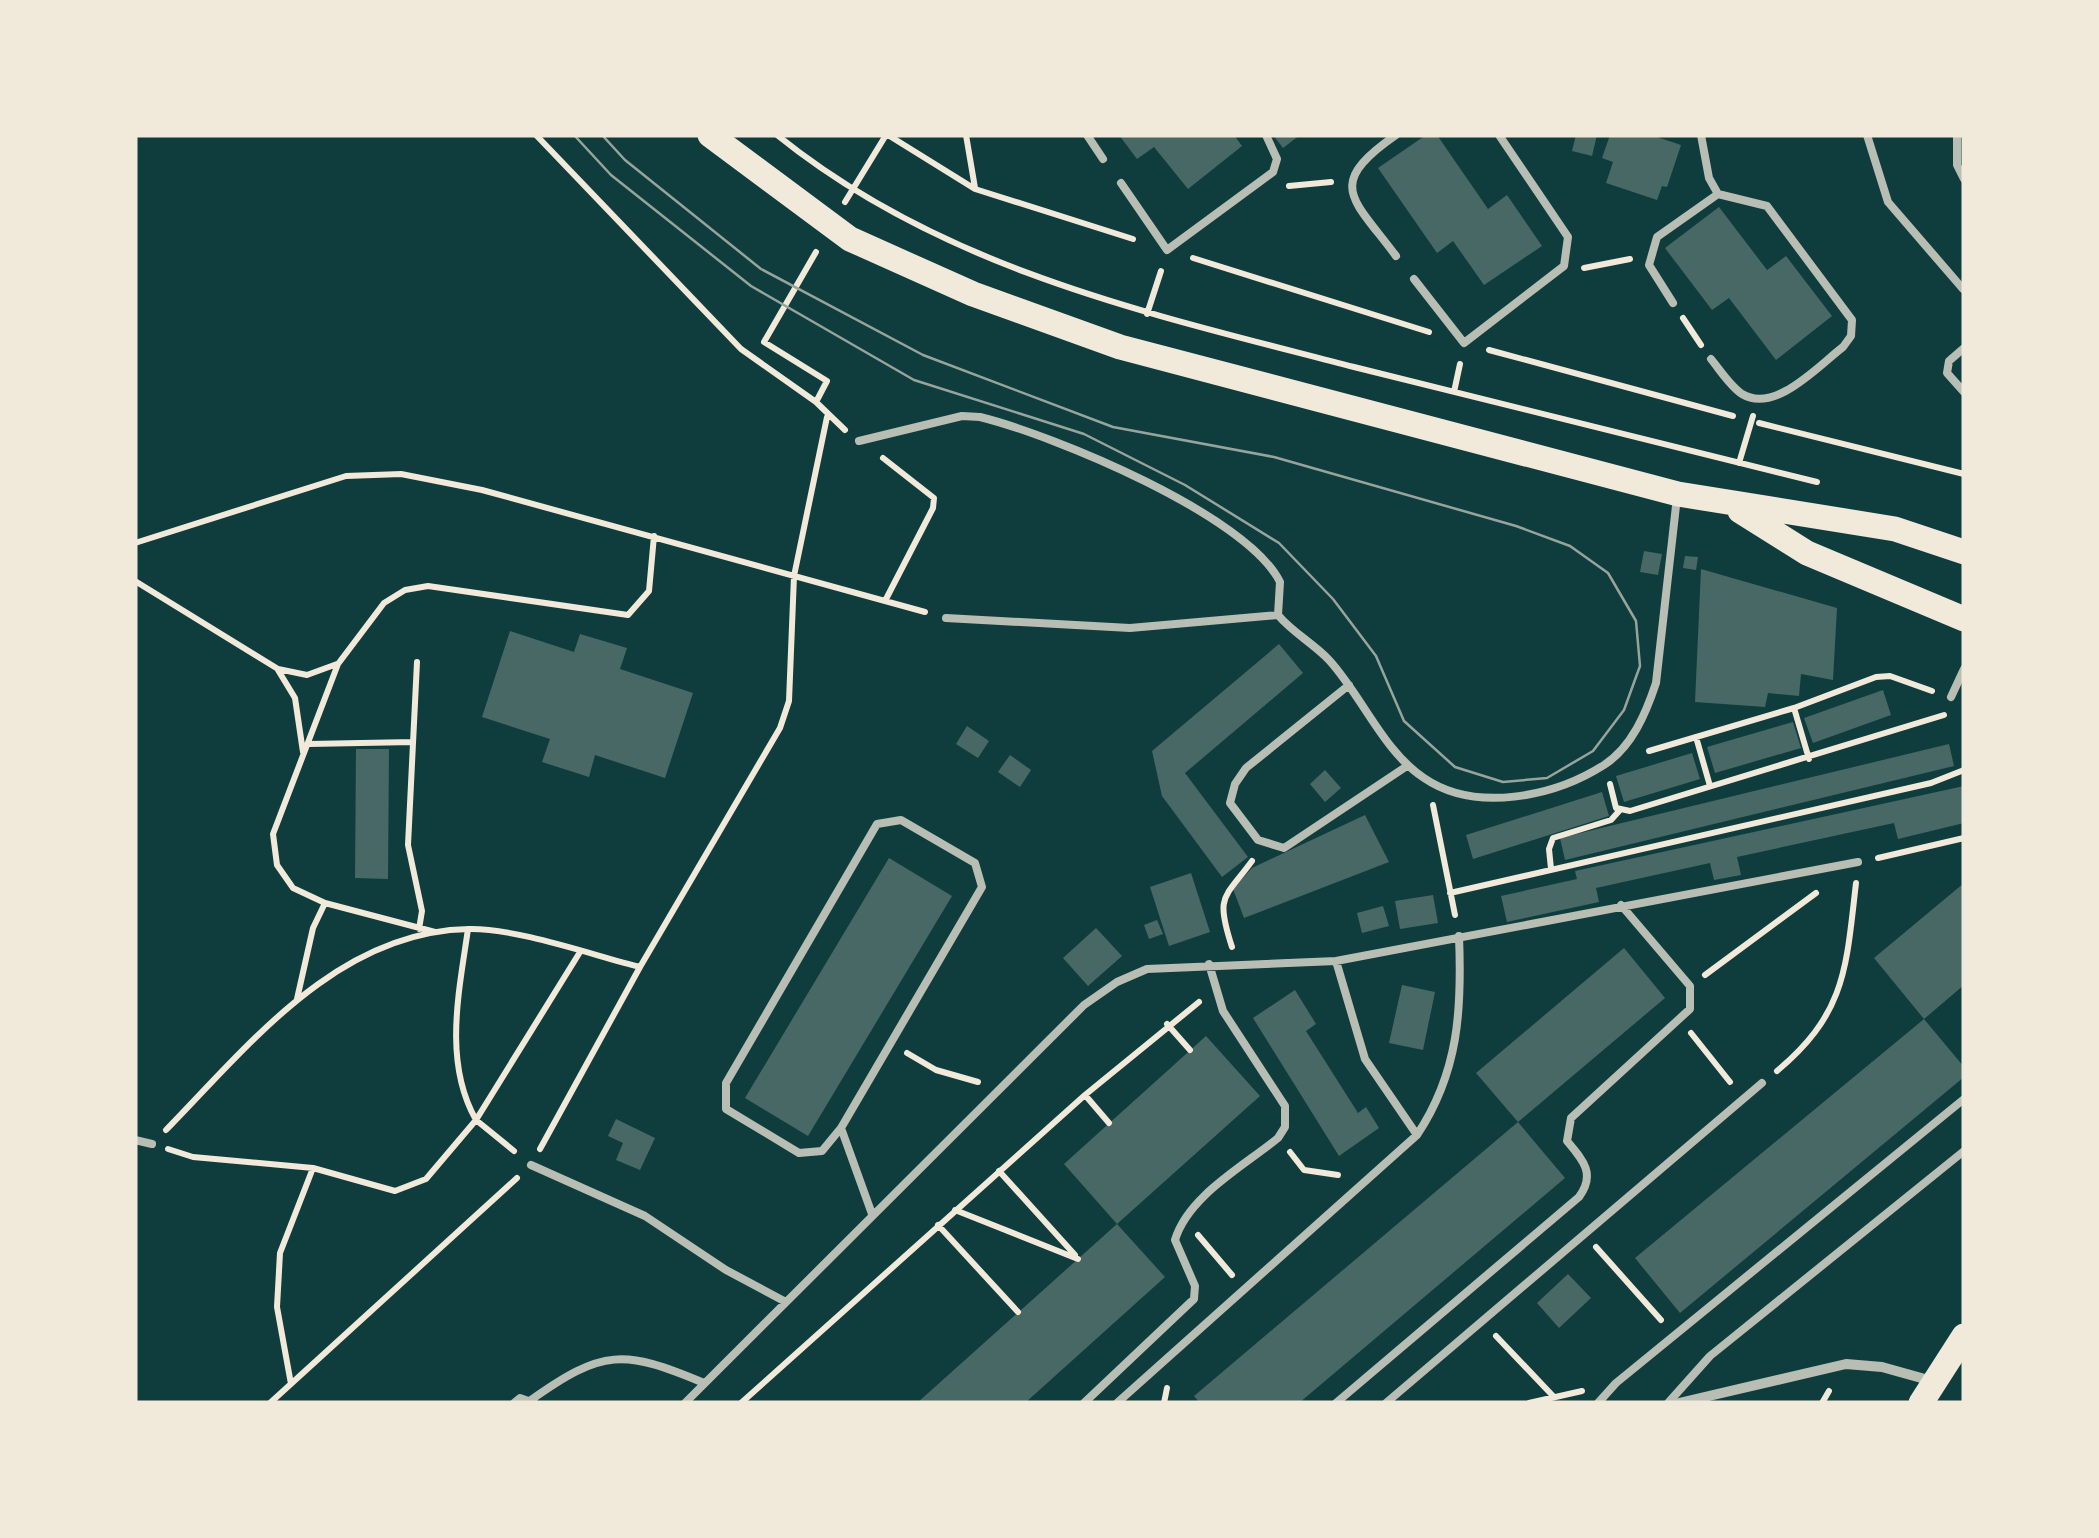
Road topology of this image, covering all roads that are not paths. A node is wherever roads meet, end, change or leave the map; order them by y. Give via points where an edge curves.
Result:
1 (710, 135) edge
2 (1087, 135) edge
3 (1266, 135) edge
4 (1396, 135) edge
5 (1499, 135) edge
6 (1701, 135) edge
7 (1867, 135) edge
8 (1958, 135) edge
9 (1103, 159) dead end
10 (1964, 179) edge
11 (1122, 183) dead end
12 (1718, 194) junction
13 (1396, 256) dead end
14 (1414, 279) dead end
15 (1964, 290) edge
16 (1673, 303) road end
17 (1964, 348) edge
18 (1710, 359) road end
19 (1964, 392) edge
20 (860, 441) dead end
21 (1678, 494) junction
22 (1731, 506) junction
23 (1964, 552) edge
24 (1278, 615) junction
25 (946, 618) road end
26 (1964, 619) edge
27 (1964, 668) edge
28 (1350, 685) junction
29 (1951, 697) road end
30 (1407, 766) junction
31 (1858, 862) road end
32 (1621, 905) junction
33 (1459, 936) junction
34 (1336, 960) junction
35 (1209, 964) junction
36 (1762, 1083) road end
37 (1964, 1098) edge
38 (841, 1128) junction
39 (1417, 1134) junction
40 (135, 1140) edge
41 (152, 1144) road end
42 (1964, 1151) edge
43 (532, 1165) road end
44 (872, 1214) junction
45 (784, 1301) junction
46 (1964, 1336) edge
47 (1964, 1356) edge
48 (704, 1383) junction
49 (1924, 1396) edge
50 (532, 1402) edge
51 (514, 1403) edge
52 (685, 1403) edge
53 (1084, 1403) edge
54 (1117, 1403) edge
55 (1336, 1403) edge
56 (1386, 1403) edge
57 (1598, 1403) edge
58 (1668, 1403) edge
59 (1680, 1403) edge

1 - 21 main road via 850,238 974,294 1120,347
2 - 9 lane
3 - 11 lane via 1277,159 1273,172 1167,250
4 - 13 lane via 1358,161 1352,180 1354,200
5 - 14 lane via 1568,236 1558,274 1464,344
6 - 12 lane
7 - 15 lane via 1888,202
8 - 10 lane
12 - 16 lane via 1663,231 1651,253 1649,265
12 - 18 lane via 1767,206 1852,320 1852,336 1773,398 1740,392
17 - 19 lane via 1949,360 1946,373
20 - 24 lane via 980,417 1115,469 1200,511 1257,554 1280,582
21 - 22 main road
21 - 30 lane via 1656,683 1634,732 1604,765 1539,793 1497,798 1462,796
22 - 23 main road via 1895,529
22 - 26 main road via 1807,553
24 - 25 lane via 1130,628
24 - 28 lane
27 - 29 lane
28 - 30 lane
28 - 30 lane via 1246,768 1230,803 1258,840 1284,848
31 - 32 lane
32 - 33 lane
32 - 55 lane via 1690,986 1690,1009 1571,1118 1568,1140 1588,1170 1579,1197
33 - 34 lane
33 - 39 lane via 1458,1038 1449,1076
34 - 35 lane
34 - 39 lane via 1365,1059
35 - 44 lane via 1147,969 1084,1005
35 - 53 lane via 1223,1011 1288,1116 1278,1138 1185,1218 1175,1240 1194,1299
36 - 56 lane
37 - 57 lane
38 - 38 lane via 822,1151 799,1153 726,1109 723,1097 876,824 901,820 975,863 982,886
38 - 44 lane
39 - 54 lane
40 - 41 lane
42 - 58 lane via 1710,1356
43 - 45 lane via 645,1216
44 - 45 lane
45 - 48 lane
46 - 49 main road
47 - 49 main road
48 - 50 lane via 645,1362 594,1360
48 - 52 lane
49 - 59 street via 1882,1367 1846,1364
50 - 51 lane

